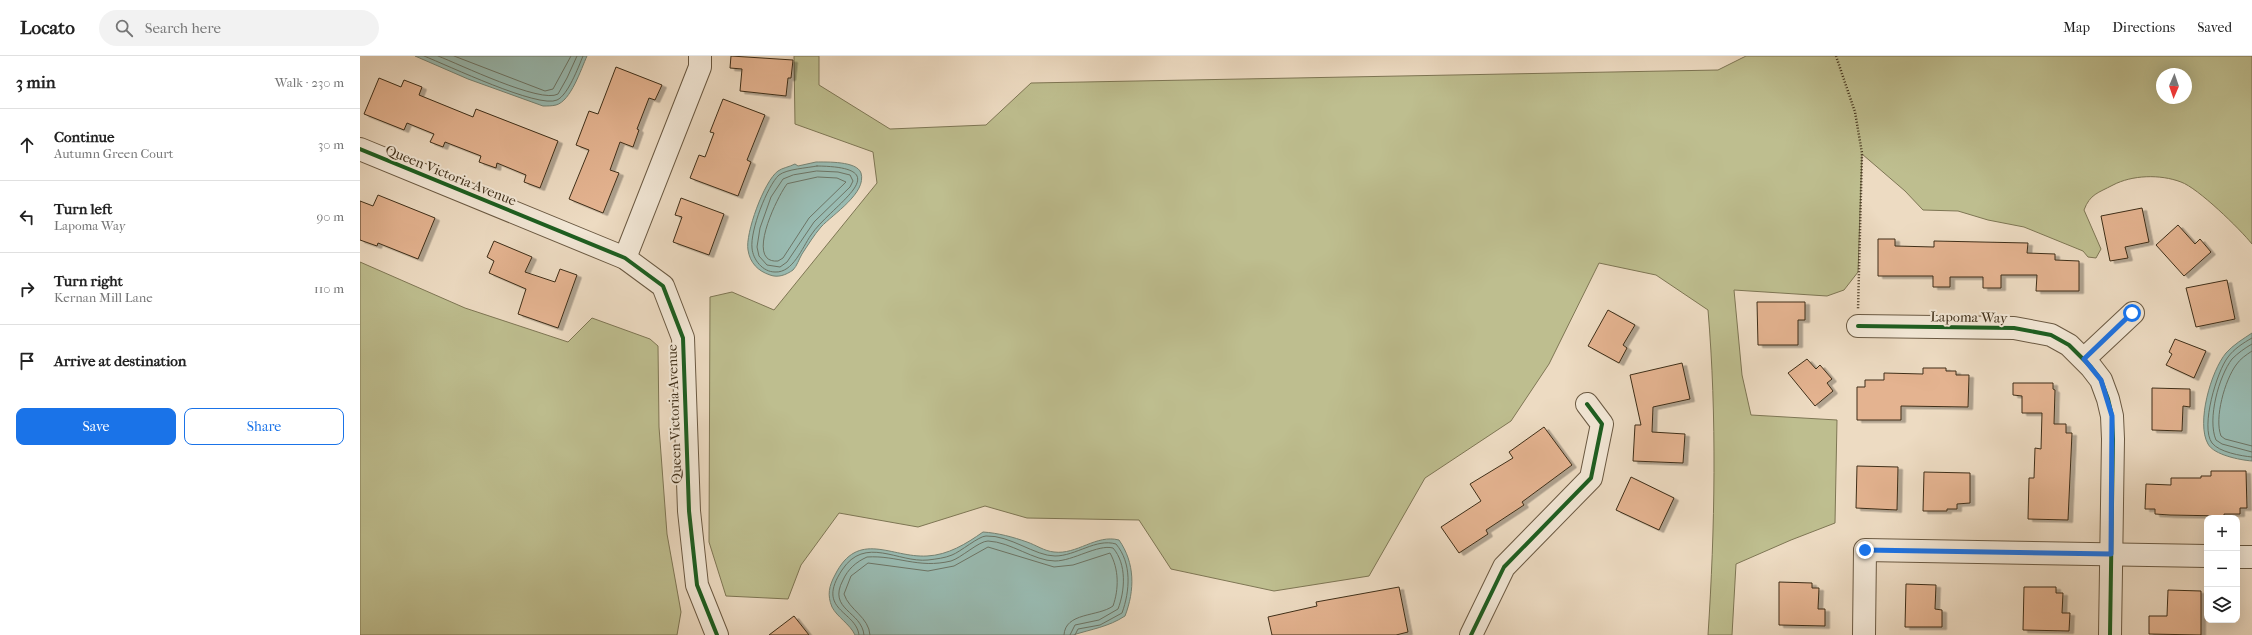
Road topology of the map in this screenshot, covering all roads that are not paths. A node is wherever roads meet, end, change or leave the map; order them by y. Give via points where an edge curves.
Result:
1 (700, 56) edge
2 (360, 149) edge
3 (625, 258) junction
4 (2132, 313) dead end
5 (1858, 326) road end
6 (2084, 359) junction
7 (1587, 404) dead end
8 (2111, 554) junction
9 (2204, 556) edge
10 (2240, 556) edge
11 (2252, 557) edge
12 (717, 635) edge
13 (1471, 635) edge
14 (1864, 635) edge
15 (2110, 635) edge

1 - 3 street via 700,67
2 - 3 street, Queen Victoria Avenue
3 - 12 street, Queen Victoria Avenue via 663,286 683,338 688,510 697,585
4 - 6 street
5 - 6 street, Lapoma Way via 2026,330 2051,335 2069,345
6 - 8 street, Lapoma Way via 2101,380 2112,416
7 - 13 street via 1602,424 1591,478 1504,567
8 - 9 street
8 - 14 street via 1865,550
8 - 15 street, Lapoma Way
10 - 11 street

